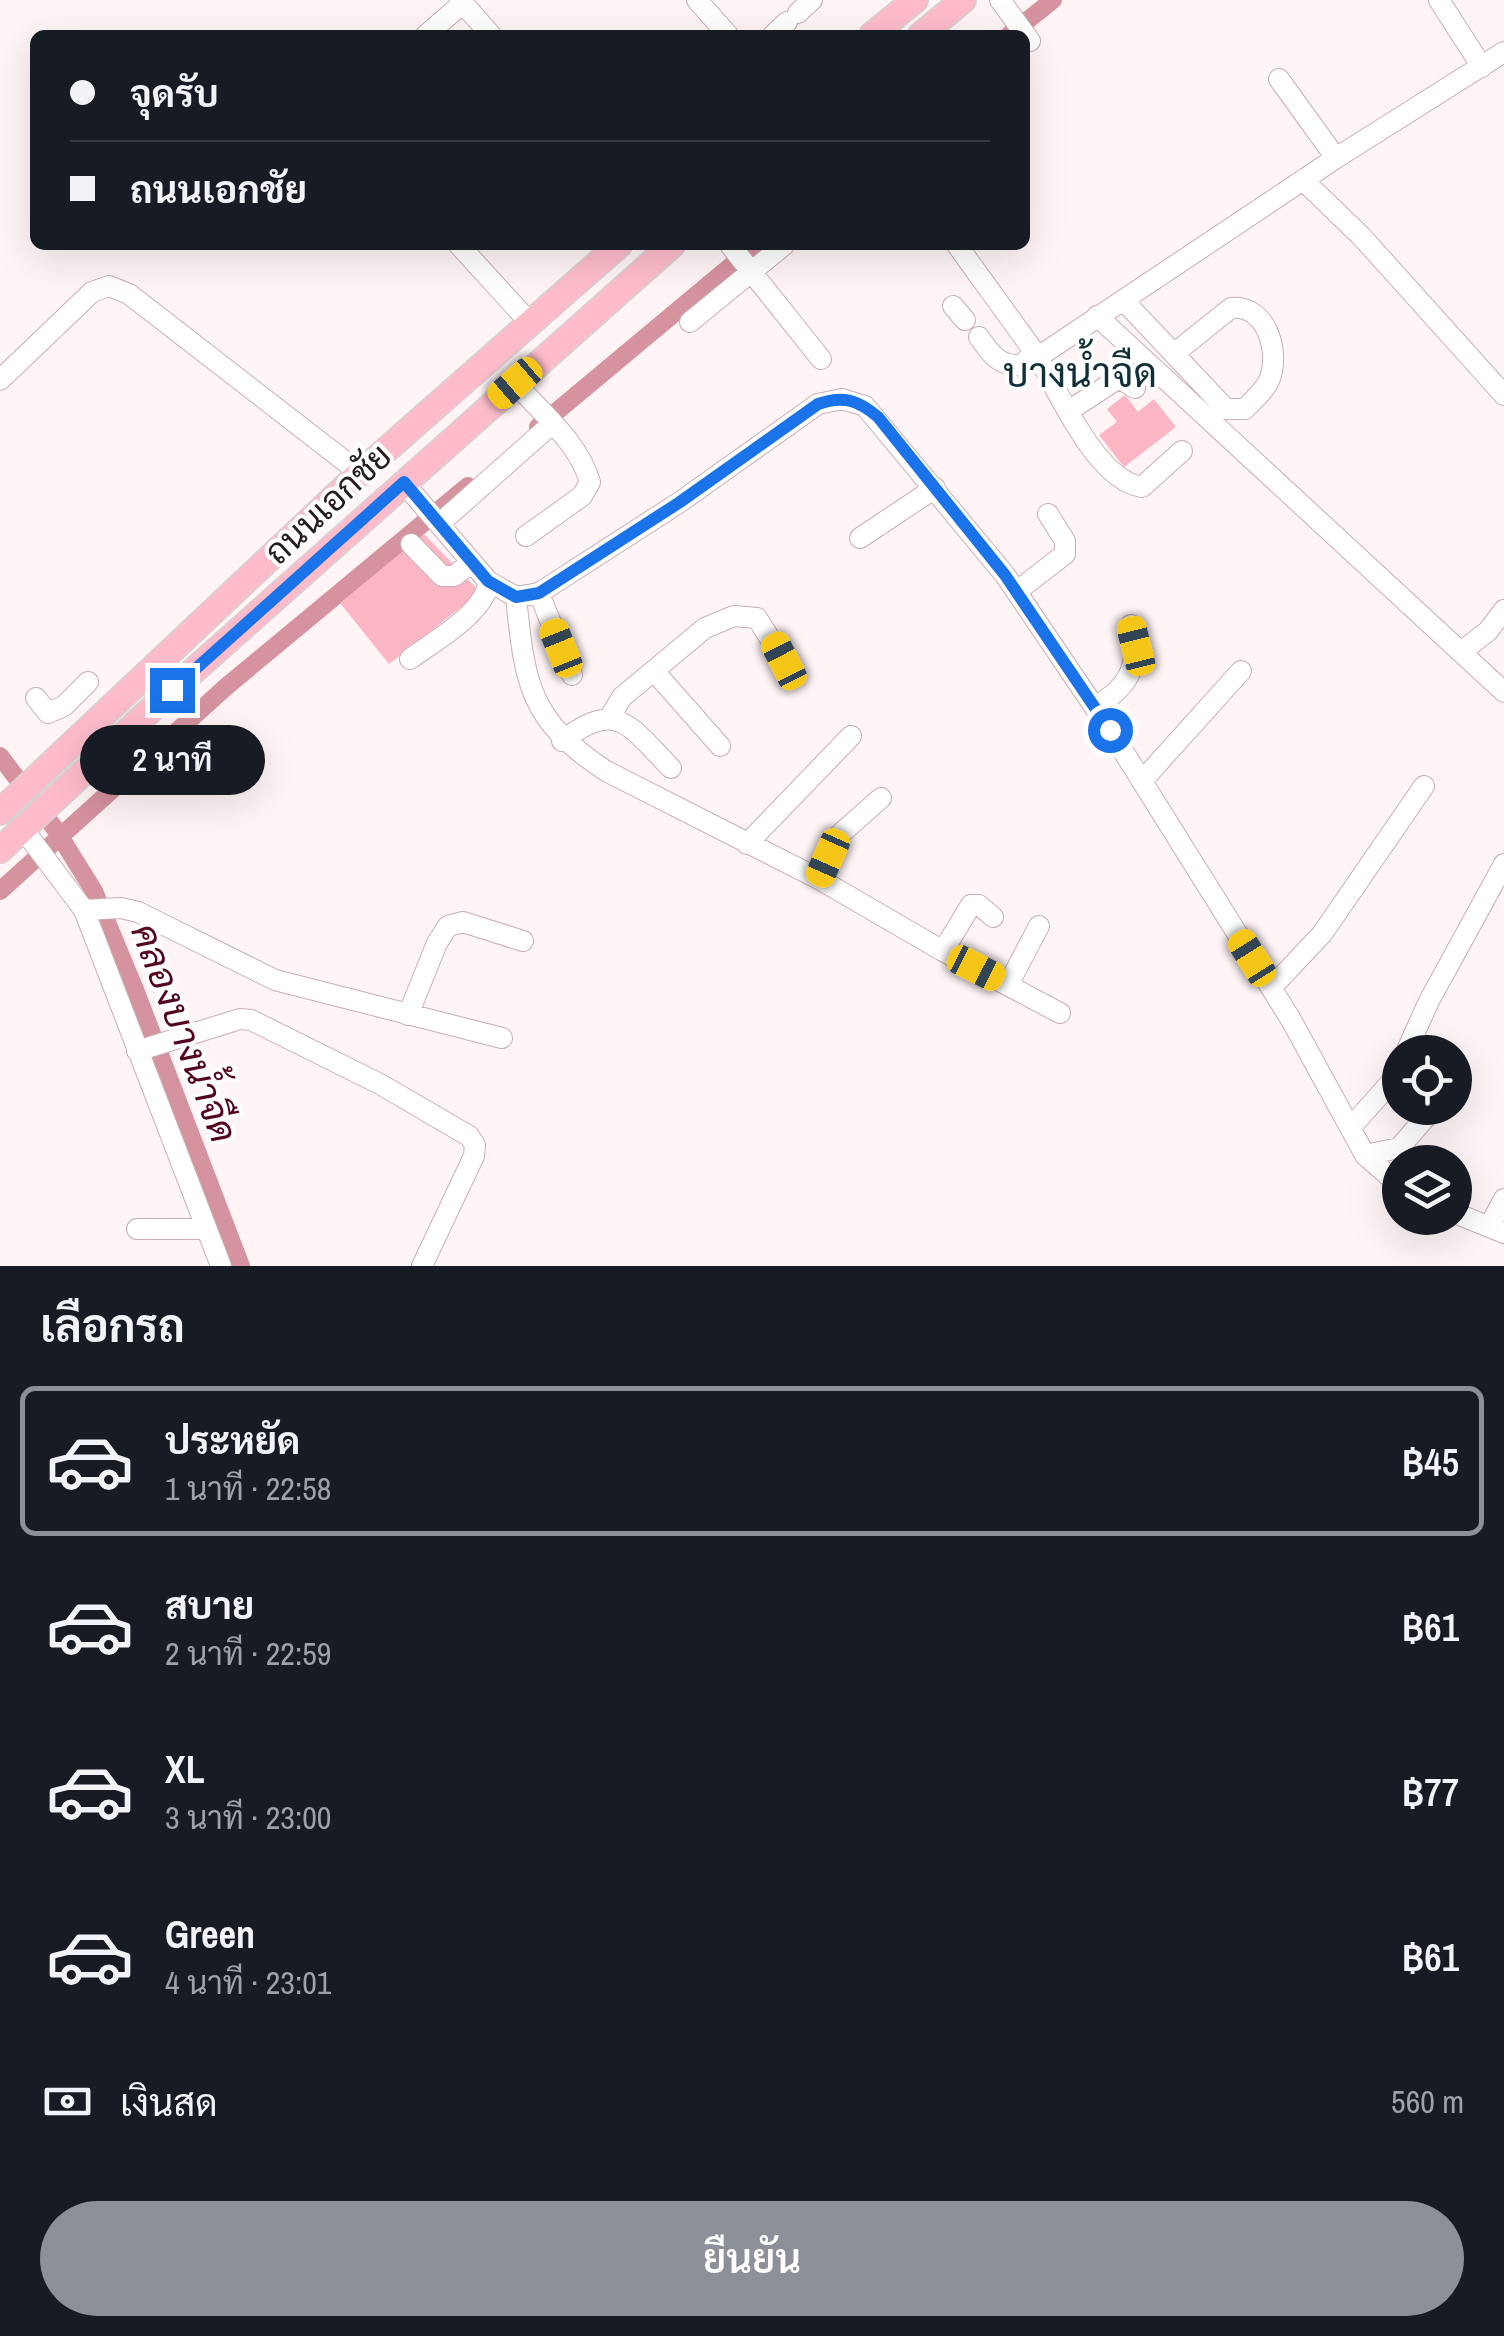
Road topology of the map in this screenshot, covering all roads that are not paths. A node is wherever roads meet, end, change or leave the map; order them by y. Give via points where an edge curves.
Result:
1 (698, 0) edge
2 (916, 0) edge
3 (963, 0) edge
4 (1000, 0) edge
5 (1439, 0) edge
6 (461, 2) edge
7 (431, 30) edge
8 (486, 30) edge
9 (724, 30) edge
10 (878, 30) edge
11 (927, 30) edge
12 (1021, 30) edge
13 (1504, 52) edge
14 (1482, 66) junction
15 (1279, 78) dead end
16 (1336, 158) junction
17 (1304, 180) junction
18 (464, 250) edge
19 (614, 250) edge
20 (624, 250) edge
21 (666, 250) edge
22 (734, 250) edge
23 (777, 250) edge
24 (961, 250) edge
25 (750, 268) junction
26 (642, 271) junction
27 (1124, 300) junction
28 (1097, 316) junction
29 (966, 321) dead end
30 (690, 322) dead end
31 (530, 323) junction
32 (1176, 352) junction
33 (1036, 354) junction
34 (820, 360) dead end
35 (0, 380) edge
36 (1135, 388) dead end
37 (1504, 395) edge
38 (537, 407) junction
39 (1070, 410) junction
40 (1182, 451) dead end
41 (360, 474) junction
42 (409, 488) junction
43 (935, 488) junction
44 (1048, 514) dead end
45 (433, 518) junction
46 (526, 536) dead end
47 (860, 538) dead end
48 (411, 544) dead end
49 (471, 562) junction
50 (488, 581) junction
51 (1016, 592) junction
52 (539, 593) junction
53 (516, 597) junction
54 (1504, 610) edge
55 (1131, 625) dead end
56 (1461, 652) junction
57 (410, 659) dead end
58 (784, 661) dead end
59 (654, 671) junction
60 (1241, 671) dead end
61 (572, 676) dead end
62 (1504, 692) edge
63 (36, 698) dead end
64 (113, 706) junction
65 (1095, 707) junction
66 (610, 717) junction
67 (851, 736) dead end
68 (562, 741) junction
69 (720, 746) dead end
70 (671, 768) dead end
71 (1142, 781) junction
72 (1424, 786) dead end
73 (881, 798) dead end
74 (7, 800) edge
75 (29, 828) junction
76 (747, 844) junction
77 (0, 850) edge
78 (1504, 864) edge
79 (819, 879) junction
80 (90, 909) junction
81 (993, 917) dead end
82 (1039, 926) dead end
83 (523, 941) dead end
84 (943, 951) junction
85 (1008, 985) junction
86 (1271, 988) junction
87 (1060, 1013) dead end
88 (408, 1015) junction
89 (1414, 1035) edge
90 (502, 1038) dead end
91 (141, 1049) junction
92 (1382, 1093) edge
93 (1419, 1125) edge
94 (1352, 1127) junction
95 (1365, 1154) junction
96 (1382, 1170) edge
97 (1504, 1200) edge
98 (1472, 1219) edge
99 (137, 1229) dead end
100 (205, 1229) junction
101 (1496, 1230) edge
102 (221, 1266) edge
103 (422, 1266) edge

1 - 9 street
2 - 10 main road
3 - 11 main road
4 - 12 street
5 - 14 street
6 - 7 street
6 - 8 street
13 - 14 street
14 - 16 street
15 - 16 street
16 - 17 street
17 - 27 street
17 - 37 street
18 - 31 street
19 - 31 main road, ถนนเอกชัย
20 - 26 main road
21 - 26 main road, ถนนเอกชัย
22 - 25 street
23 - 25 street
24 - 33 street
25 - 30 street
25 - 34 street
26 - 38 main road, ถนนเอกชัย
27 - 28 street
27 - 32 street
28 - 33 street
28 - 56 street
29 - 33 street via 1008,366
31 - 41 main road, ถนนเอกชัย
32 - 32 street via 1240,306 1268,332 1269,382 1245,409 1226,409
33 - 39 street
35 - 41 street via 92,292 109,286 129,294
36 - 39 street via 1119,378
38 - 42 main road, ถนนเอกชัย
38 - 45 street
38 - 46 street via 586,466 590,482 582,496
39 - 40 street via 1096,456 1129,485 1142,487
41 - 64 main road, ถนนเอกชัย
42 - 45 street
42 - 75 main road, ถนนเอกชัย via 72,782
43 - 47 street
43 - 51 street
43 - 52 street via 865,406 831,400
44 - 51 street via 1065,541 1065,554
45 - 49 street
48 - 49 street via 442,576 454,576
49 - 50 street
50 - 53 street
50 - 57 street via 478,608
51 - 65 street
52 - 53 street
52 - 61 street
53 - 68 street via 519,642 534,694
54 - 56 street
55 - 65 street via 1136,646 1128,680
56 - 62 street
58 - 59 street via 757,618 734,616 705,628
59 - 66 street via 622,697
59 - 69 street
60 - 71 street
63 - 64 street via 48,714 64,706 84,678
64 - 74 main road, ถนนเอกชัย
65 - 71 street
66 - 68 street via 594,719
66 - 70 street
67 - 76 street
68 - 76 street via 606,772
71 - 86 street
72 - 86 street via 1322,934
73 - 79 street via 838,836
75 - 77 main road, ถนนเอกชัย
75 - 80 street
76 - 79 street
78 - 89 street
79 - 84 street
80 - 88 street via 138,912 275,980
80 - 91 street
81 - 84 street via 971,904
82 - 85 street
83 - 88 street via 463,922 448,926
84 - 85 street
85 - 87 street
86 - 94 street
88 - 90 street
91 - 100 street
91 - 103 street via 251,1020 469,1136 474,1156
92 - 94 street
93 - 95 street via 1399,1148
94 - 95 street
95 - 96 street
97 - 101 street
98 - 101 street
99 - 100 street
100 - 102 street

